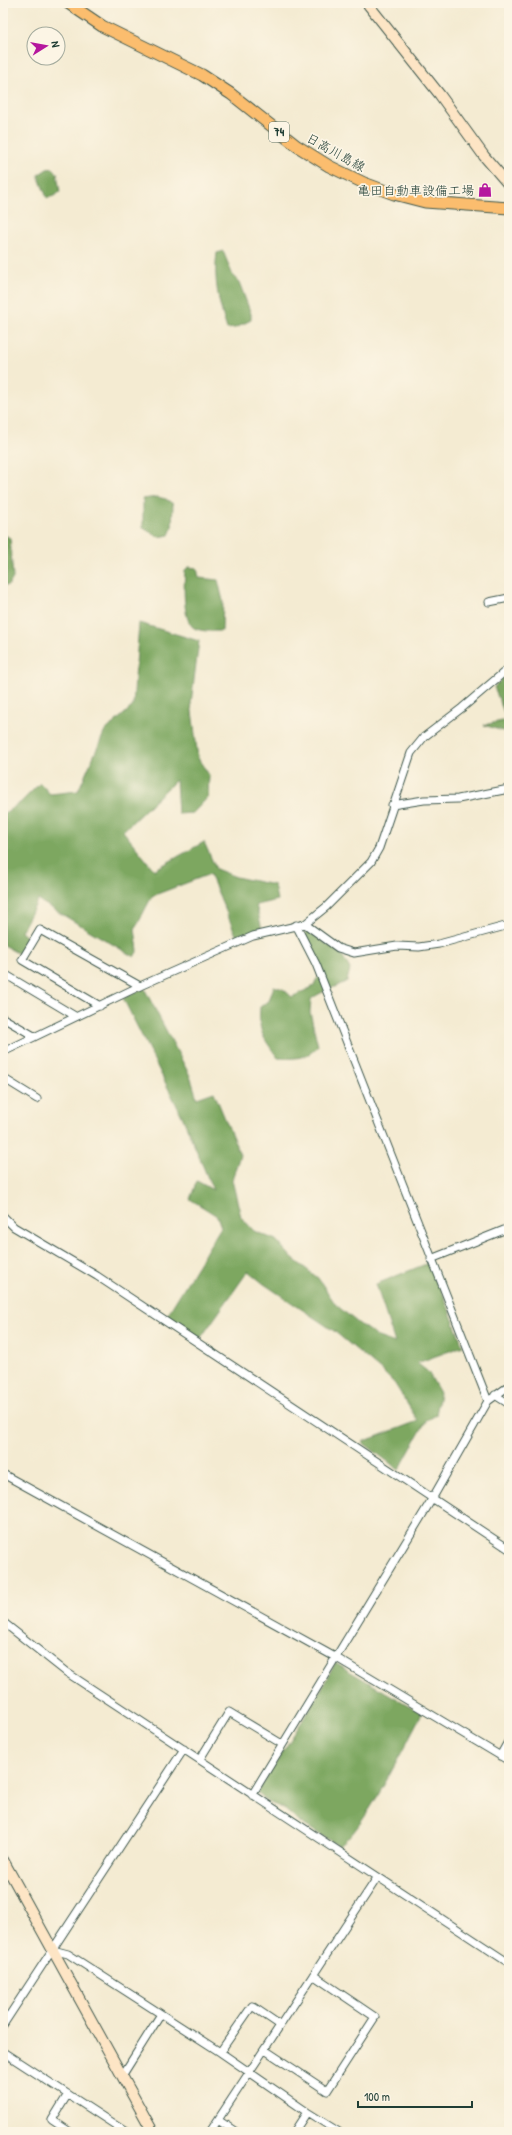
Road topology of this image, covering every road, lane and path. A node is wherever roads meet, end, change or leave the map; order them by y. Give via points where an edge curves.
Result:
1 (68, 3) edge
2 (367, 3) edge
3 (509, 185) edge
4 (509, 208) edge
5 (509, 598) edge
6 (489, 602) dead end
7 (509, 668) edge
8 (509, 789) edge
9 (392, 805) junction
10 (305, 924) junction
11 (296, 925) junction
12 (509, 925) edge
13 (3, 973) edge
14 (140, 986) junction
15 (100, 1006) junction
16 (76, 1016) junction
17 (3, 1018) edge
18 (34, 1036) junction
19 (3, 1052) edge
20 (3, 1078) edge
21 (37, 1099) dead end
22 (3, 1216) edge
23 (509, 1228) edge
24 (432, 1259) junction
25 (509, 1386) edge
26 (495, 1395) junction
27 (488, 1401) junction
28 (509, 1404) edge
29 (3, 1474) edge
30 (432, 1499) junction
31 (509, 1549) edge
32 (3, 1622) edge
33 (335, 1657) junction
34 (509, 1740) edge
35 (282, 1744) junction
36 (184, 1749) junction
37 (500, 1756) junction
38 (200, 1759) junction
39 (509, 1761) edge
40 (252, 1795) junction
41 (3, 1860) edge
42 (377, 1878) junction
43 (53, 1950) junction
44 (509, 1963) edge
45 (313, 1975) junction
46 (161, 2014) junction
47 (3, 2025) edge
48 (280, 2025) junction
49 (265, 2050) junction
50 (3, 2052) edge
51 (220, 2052) junction
52 (250, 2072) junction
53 (122, 2076) junction
54 (68, 2094) junction
55 (307, 2112) junction
56 (218, 2120) junction
57 (70, 2132) edge
58 (126, 2132) edge
59 (153, 2132) edge
60 (210, 2132) edge
61 (236, 2132) edge
62 (294, 2132) edge
63 (339, 2132) edge

1 - 4 main road, 日高川島線 / 74 via 102,26 202,75 231,94 297,146 364,184 425,202
2 - 3 street via 422,71 487,161
5 - 6 street
7 - 9 street via 473,700 424,737 412,753
8 - 9 street via 458,799 424,800
9 - 10 street via 379,848 371,862 326,908
10 - 11 street
10 - 12 street via 338,948 354,953 397,946 419,947 439,944
11 - 14 street via 253,936
11 - 24 street via 316,964
13 - 16 street
14 - 15 street
14 - 15 street via 40,930 22,960
15 - 16 street
16 - 18 street
17 - 18 street
18 - 19 street
20 - 21 street
22 - 30 street via 14,1227 97,1276
23 - 24 street
24 - 27 street
25 - 26 street
26 - 27 street
26 - 28 street
27 - 30 street
29 - 33 street
30 - 31 street
30 - 33 street
32 - 36 street via 66,1672
33 - 35 street
33 - 37 street
34 - 37 street
35 - 38 street via 229,1712
35 - 40 street
36 - 38 street
36 - 43 street
37 - 39 street
38 - 40 street
40 - 42 street
41 - 43 street
42 - 44 street
42 - 45 street
43 - 46 street via 68,1954
43 - 47 street
43 - 53 street
45 - 48 street
45 - 49 street via 375,2017 327,2091
46 - 51 street
46 - 53 street
48 - 49 street
48 - 51 street via 252,2006
49 - 52 street
50 - 54 street
51 - 52 street
52 - 55 street
52 - 56 street
53 - 59 street
54 - 57 street via 52,2120
54 - 58 street
55 - 62 street
55 - 63 street
56 - 60 street
56 - 61 street

